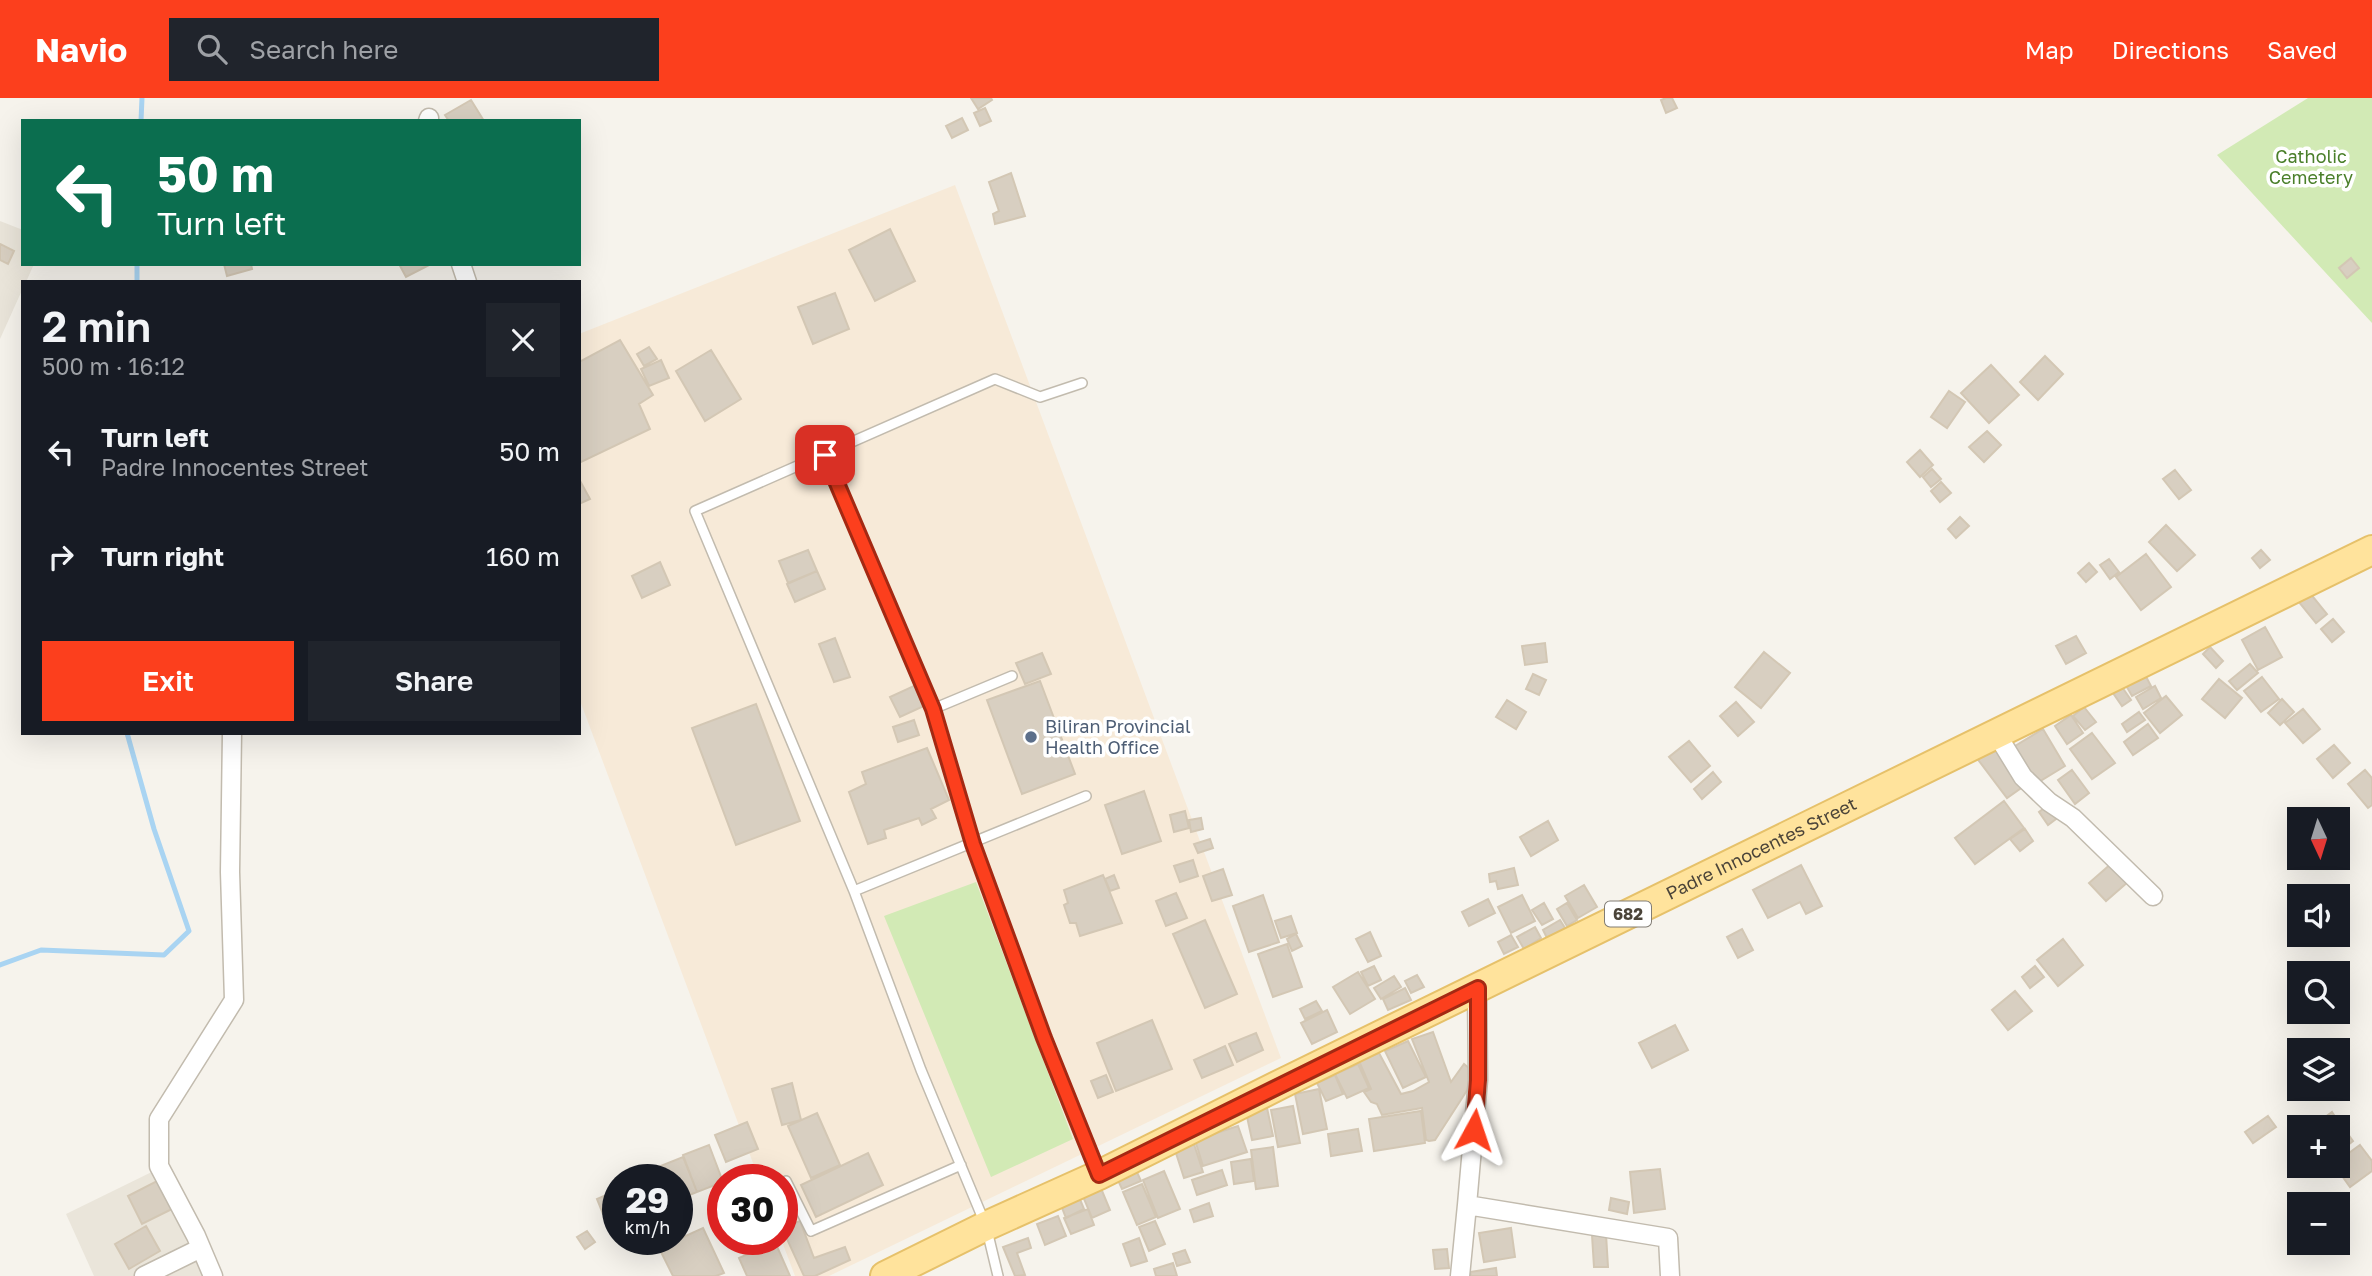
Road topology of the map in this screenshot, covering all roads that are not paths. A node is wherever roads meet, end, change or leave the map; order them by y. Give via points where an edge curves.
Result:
1 (1082, 383) dead end
2 (825, 455) junction
3 (2372, 550) edge
4 (1012, 676) dead end
5 (933, 709) junction
6 (1996, 733) junction
7 (232, 735) edge
8 (1086, 796) dead end
9 (973, 844) junction
10 (854, 891) junction
11 (2153, 897) dead end
12 (1478, 988) junction
13 (961, 1165) junction
14 (1099, 1175) junction
15 (798, 1205) edge
16 (1467, 1205) junction
17 (986, 1226) junction
18 (201, 1248) junction
19 (144, 1276) edge
20 (214, 1276) edge
21 (884, 1276) edge
22 (998, 1276) edge
23 (1460, 1276) edge
24 (1670, 1276) edge

1 - 2 lane via 1040,397 995,379
2 - 5 lane
2 - 10 lane via 695,511
3 - 6 main road, Padre Innocentes Street / 682
4 - 5 lane
5 - 9 lane
6 - 11 street via 2023,777 2073,818
6 - 12 main road, Padre Innocentes Street / 682
7 - 18 street via 234,1000 159,1119 159,1166
8 - 9 lane
9 - 10 lane
9 - 14 lane
10 - 13 lane
12 - 14 main road, Padre Innocentes Street / 682
12 - 16 street via 1478,1080
13 - 15 lane via 811,1231
13 - 17 lane
14 - 17 main road, Padre Innocentes Street / 682
16 - 23 street
16 - 24 street via 1668,1238
17 - 21 main road, Padre Innocentes Street / 682
17 - 22 lane
18 - 19 street
18 - 20 street

